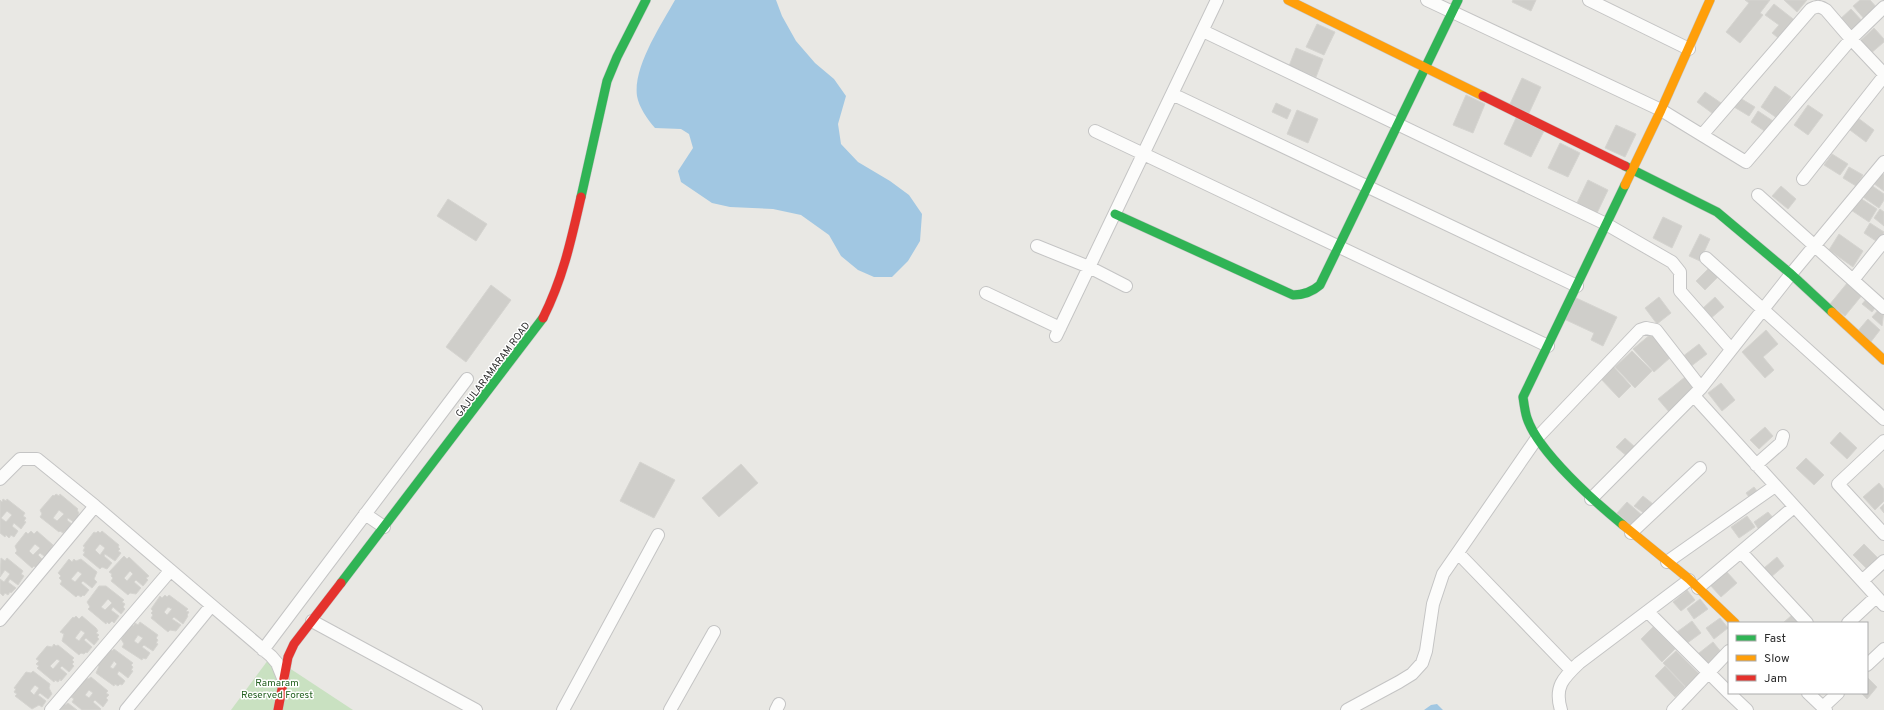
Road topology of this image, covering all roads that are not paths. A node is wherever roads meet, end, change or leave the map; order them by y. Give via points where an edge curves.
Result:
1 (646, 0) edge
2 (1217, 0) edge
3 (1288, 0) edge
4 (1428, 0) edge
5 (1458, 0) edge
6 (1589, 0) edge
7 (1710, 0) edge
8 (1884, 7) edge
9 (1453, 12) junction
10 (1203, 30) junction
11 (1850, 39) junction
12 (1689, 49) junction
13 (1426, 67) junction
14 (1884, 75) edge
15 (1172, 94) junction
16 (1661, 110) junction
17 (1398, 124) junction
18 (1095, 131) dead end
19 (1702, 135) junction
20 (1144, 154) junction
21 (1884, 162) edge
22 (1633, 168) junction
23 (1802, 179) dead end
24 (1368, 187) junction
25 (1758, 195) dead end
26 (1116, 214) junction
27 (1606, 224) junction
28 (1884, 241) edge
29 (1815, 245) junction
30 (1037, 246) dead end
31 (1339, 246) junction
32 (1706, 258) dead end
33 (1089, 267) junction
34 (1791, 274) junction
35 (1853, 280) junction
36 (1126, 286) dead end
37 (1577, 286) junction
38 (986, 293) dead end
39 (1884, 308) edge
40 (1763, 310) junction
41 (1548, 346) junction
42 (1731, 350) junction
43 (1884, 360) edge
44 (467, 379) dead end
45 (1698, 392) junction
46 (1884, 419) edge
47 (1783, 436) dead end
48 (1537, 438) junction
49 (1884, 441) edge
50 (1756, 465) junction
51 (1700, 468) dead end
52 (0, 479) edge
53 (1775, 486) junction
54 (1591, 499) junction
55 (96, 506) junction
56 (1794, 507) junction
57 (365, 514) junction
58 (384, 527) junction
59 (1631, 533) junction
60 (1884, 534) edge
61 (658, 535) dead end
62 (1741, 552) junction
63 (1458, 553) junction
64 (1884, 561) edge
65 (1667, 562) junction
66 (170, 571) junction
67 (1862, 581) junction
68 (1693, 584) junction
69 (1880, 601) edge
70 (211, 606) junction
71 (1648, 612) junction
72 (0, 620) edge
73 (312, 621) junction
74 (1734, 622) edge
75 (1806, 622) edge
76 (1849, 622) edge
77 (714, 632) dead end
78 (1884, 649) edge
79 (263, 650) junction
80 (1728, 652) edge
81 (1868, 664) edge
82 (1571, 670) junction
83 (1708, 673) junction
84 (283, 678) junction
85 (1728, 692) edge
86 (1730, 694) edge
87 (1809, 694) edge
88 (1837, 694) edge
89 (1680, 708) edge
90 (1824, 708) edge
91 (50, 710) edge
92 (126, 710) edge
93 (278, 710) edge
94 (476, 710) edge
95 (563, 710) edge
96 (670, 710) edge
97 (1347, 710) edge
98 (1561, 710) edge
99 (1747, 710) edge

1 - 58 street, GAJULARAMARAM ROAD via 607,81 566,263 553,298 540,324
2 - 10 street
3 - 13 street
4 - 9 street
5 - 9 street
6 - 12 street
7 - 12 street
8 - 11 street
9 - 13 street
9 - 16 street
10 - 15 street
10 - 17 street
11 - 14 street
11 - 19 street via 1748,161
11 - 19 street via 1826,10 1816,6 1811,9
12 - 16 street
13 - 17 street
13 - 22 street
14 - 23 street
15 - 20 street
15 - 24 street
16 - 19 street
16 - 22 street
17 - 24 street
17 - 27 street
18 - 20 street
20 - 26 street
20 - 31 street
21 - 29 street
22 - 27 street
22 - 34 street via 1717,212
24 - 31 street
24 - 37 street
25 - 29 street
26 - 31 street via 1293,296 1304,296 1320,285
26 - 33 street
27 - 37 street
27 - 42 street via 1672,262 1680,272 1680,291
28 - 35 street
29 - 34 street
29 - 35 street
30 - 33 street
31 - 41 street
32 - 40 street
33 - 36 street
33 - 38 street via 1058,332
34 - 40 street
34 - 43 street
35 - 39 street
37 - 41 street
40 - 42 street
40 - 46 street
41 - 48 street via 1523,397 1524,412
42 - 45 street
44 - 57 street
45 - 48 street via 1656,330 1646,328 1640,330
45 - 50 street
45 - 54 street
47 - 50 street via 1781,443
48 - 54 street
48 - 63 street
49 - 60 street via 1838,484
50 - 53 street
51 - 59 street
52 - 55 street via 20,459 37,459
53 - 56 street
53 - 65 street
54 - 59 street
55 - 66 street
55 - 72 street
56 - 62 street
56 - 67 street
57 - 58 street
57 - 79 street
58 - 73 street, GAJULARAMARAM ROAD
59 - 65 street
61 - 95 street
62 - 68 street
62 - 75 street
63 - 82 street
63 - 97 street via 1443,574 1436,592 1422,663 1412,674
64 - 67 street
65 - 68 street
66 - 70 street
66 - 91 street
67 - 69 street
68 - 71 street
68 - 74 street
69 - 76 street
70 - 79 street
70 - 92 street
71 - 82 street
71 - 83 street
73 - 84 street, GAJULARAMARAM ROAD via 294,644
73 - 94 street
77 - 96 street
78 - 81 street
79 - 84 street via 277,663
80 - 83 street
82 - 98 street via 1557,698
83 - 85 street
83 - 89 street
84 - 93 street, GAJULARAMARAM ROAD
86 - 99 street
87 - 90 street
88 - 90 street

